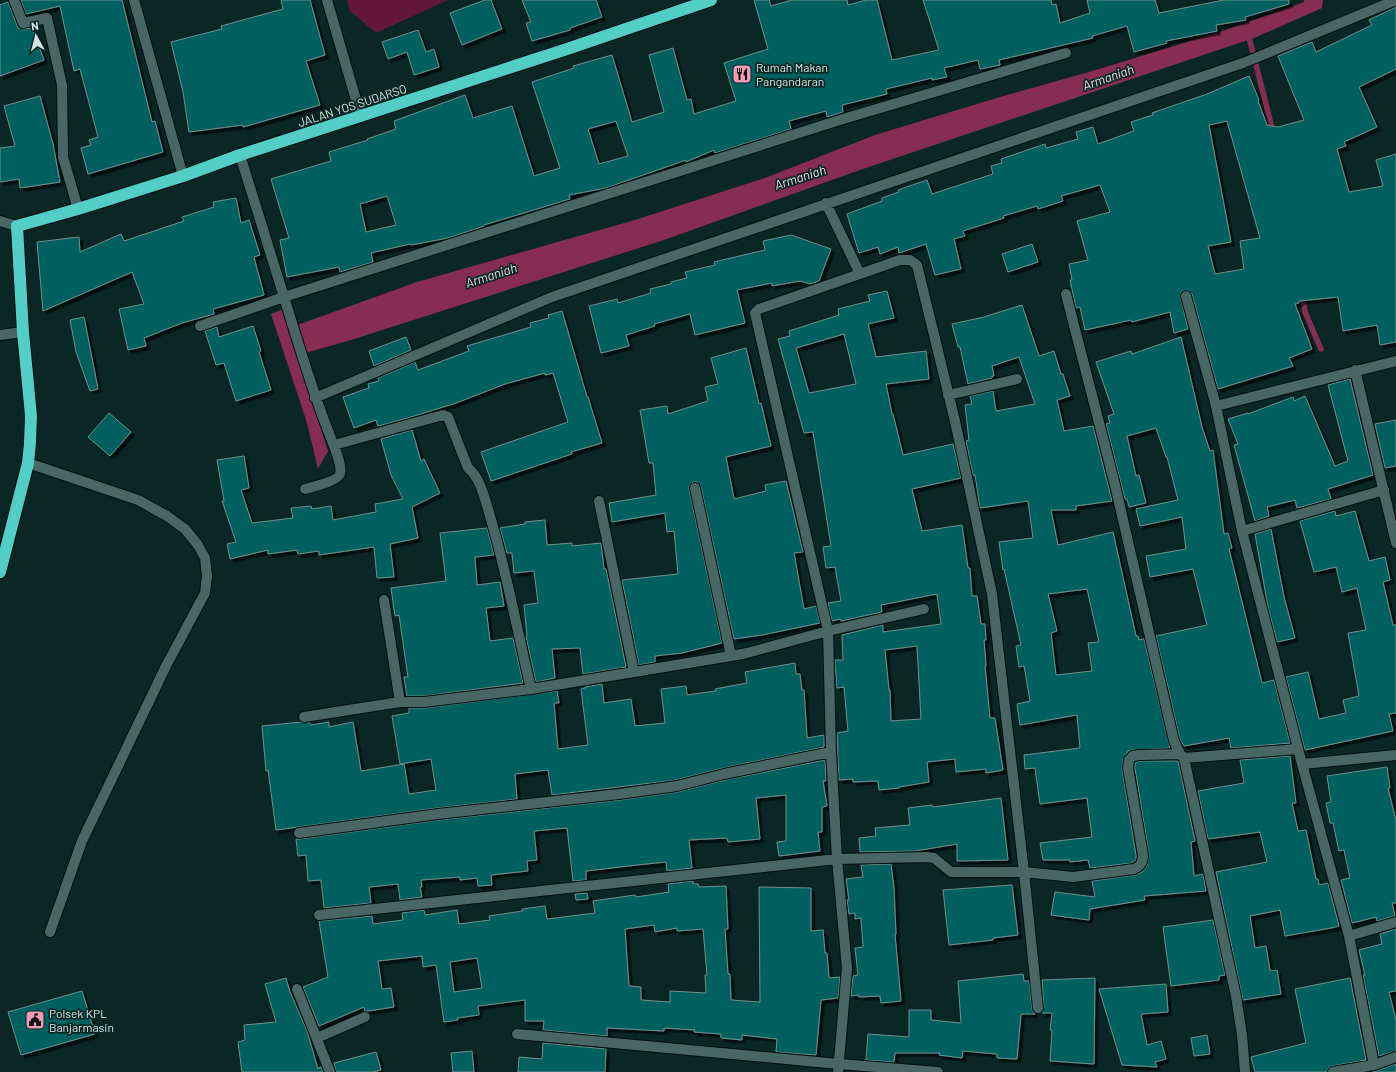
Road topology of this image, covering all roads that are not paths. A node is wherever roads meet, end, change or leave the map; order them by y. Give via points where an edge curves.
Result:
1 (14, 0) edge
2 (134, 0) edge
3 (327, 0) edge
4 (711, 0) edge
5 (1396, 0) edge
6 (1066, 53) dead end
7 (361, 117) junction
8 (240, 156) junction
9 (183, 176) junction
10 (826, 203) junction
11 (78, 209) junction
12 (0, 221) edge
13 (17, 226) junction
14 (860, 274) junction
15 (1066, 294) dead end
16 (1186, 296) dead end
17 (284, 297) junction
18 (200, 326) dead end
19 (23, 332) junction
20 (0, 335) edge
21 (1396, 361) edge
22 (1355, 370) junction
23 (1017, 379) dead end
24 (948, 395) junction
25 (315, 398) junction
26 (1216, 406) junction
27 (334, 445) junction
28 (28, 463) junction
29 (695, 488) dead end
30 (305, 489) dead end
31 (1384, 490) junction
32 (599, 501) dead end
33 (1242, 531) junction
34 (1396, 543) edge
35 (0, 572) edge
36 (384, 600) dead end
37 (924, 609) dead end
38 (828, 631) junction
39 (731, 656) junction
40 (634, 672) junction
41 (531, 689) junction
42 (400, 702) junction
43 (304, 717) dead end
44 (1298, 749) junction
45 (831, 752) junction
46 (1396, 755) edge
47 (1182, 756) junction
48 (1302, 764) junction
49 (299, 833) dead end
50 (837, 859) junction
51 (1024, 872) junction
52 (319, 915) dead end
53 (1396, 922) edge
54 (50, 932) dead end
55 (1350, 936) junction
56 (297, 989) dead end
57 (1038, 1008) dead end
58 (366, 1017) dead end
59 (517, 1034) dead end
60 (317, 1038) junction
61 (1396, 1057) edge
62 (1374, 1065) junction
63 (838, 1068) edge
64 (330, 1072) edge
65 (938, 1072) edge
66 (1245, 1072) edge
67 (1333, 1072) edge

1 - 11 street via 23,23 47,18 62,85 63,158
2 - 9 street
3 - 7 street
4 - 7 highway, JALAN YOS SUDARSO
5 - 10 street via 1243,63
6 - 17 street via 836,121
7 - 8 highway, JALAN YOS SUDARSO
8 - 9 highway, JALAN YOS SUDARSO
8 - 17 street
9 - 11 highway, JALAN YOS SUDARSO
10 - 14 street
10 - 25 street via 552,297
11 - 13 highway, JALAN YOS SUDARSO
12 - 13 street
13 - 19 highway
14 - 24 street via 900,260 910,260 917,265
14 - 38 street via 759,308 755,313
15 - 47 street via 1115,485 1174,741
16 - 26 street
17 - 18 street
17 - 25 street
19 - 20 street
19 - 28 highway via 31,416
21 - 22 street
22 - 26 street
22 - 31 street
23 - 24 street
24 - 51 street via 992,594
25 - 27 street
26 - 33 street
27 - 30 street via 341,468 339,476
27 - 41 street via 444,415 448,417 468,468 473,472 484,495
28 - 35 highway
28 - 54 street via 138,500 167,516 185,529 198,546 205,558 207,576 205,593 166,666 82,841
29 - 39 street
31 - 33 street
31 - 34 street
32 - 40 street
33 - 44 street
36 - 42 street
37 - 38 street
38 - 39 street
38 - 45 street
39 - 40 street
40 - 41 street
41 - 42 street via 424,702
42 - 43 street
44 - 47 street
44 - 48 street
45 - 49 street via 670,787
45 - 50 street
46 - 48 street
47 - 51 street via 1139,755 1129,760 1128,768 1143,855 1140,867 1073,878
47 - 66 street via 1236,996
48 - 55 street
50 - 51 street via 927,857 934,858 951,872
50 - 52 street
50 - 63 street via 847,968
51 - 57 street
53 - 55 street
55 - 62 street
56 - 60 street
58 - 60 street
59 - 63 street
60 - 64 street
61 - 62 street
62 - 67 street
63 - 65 street

